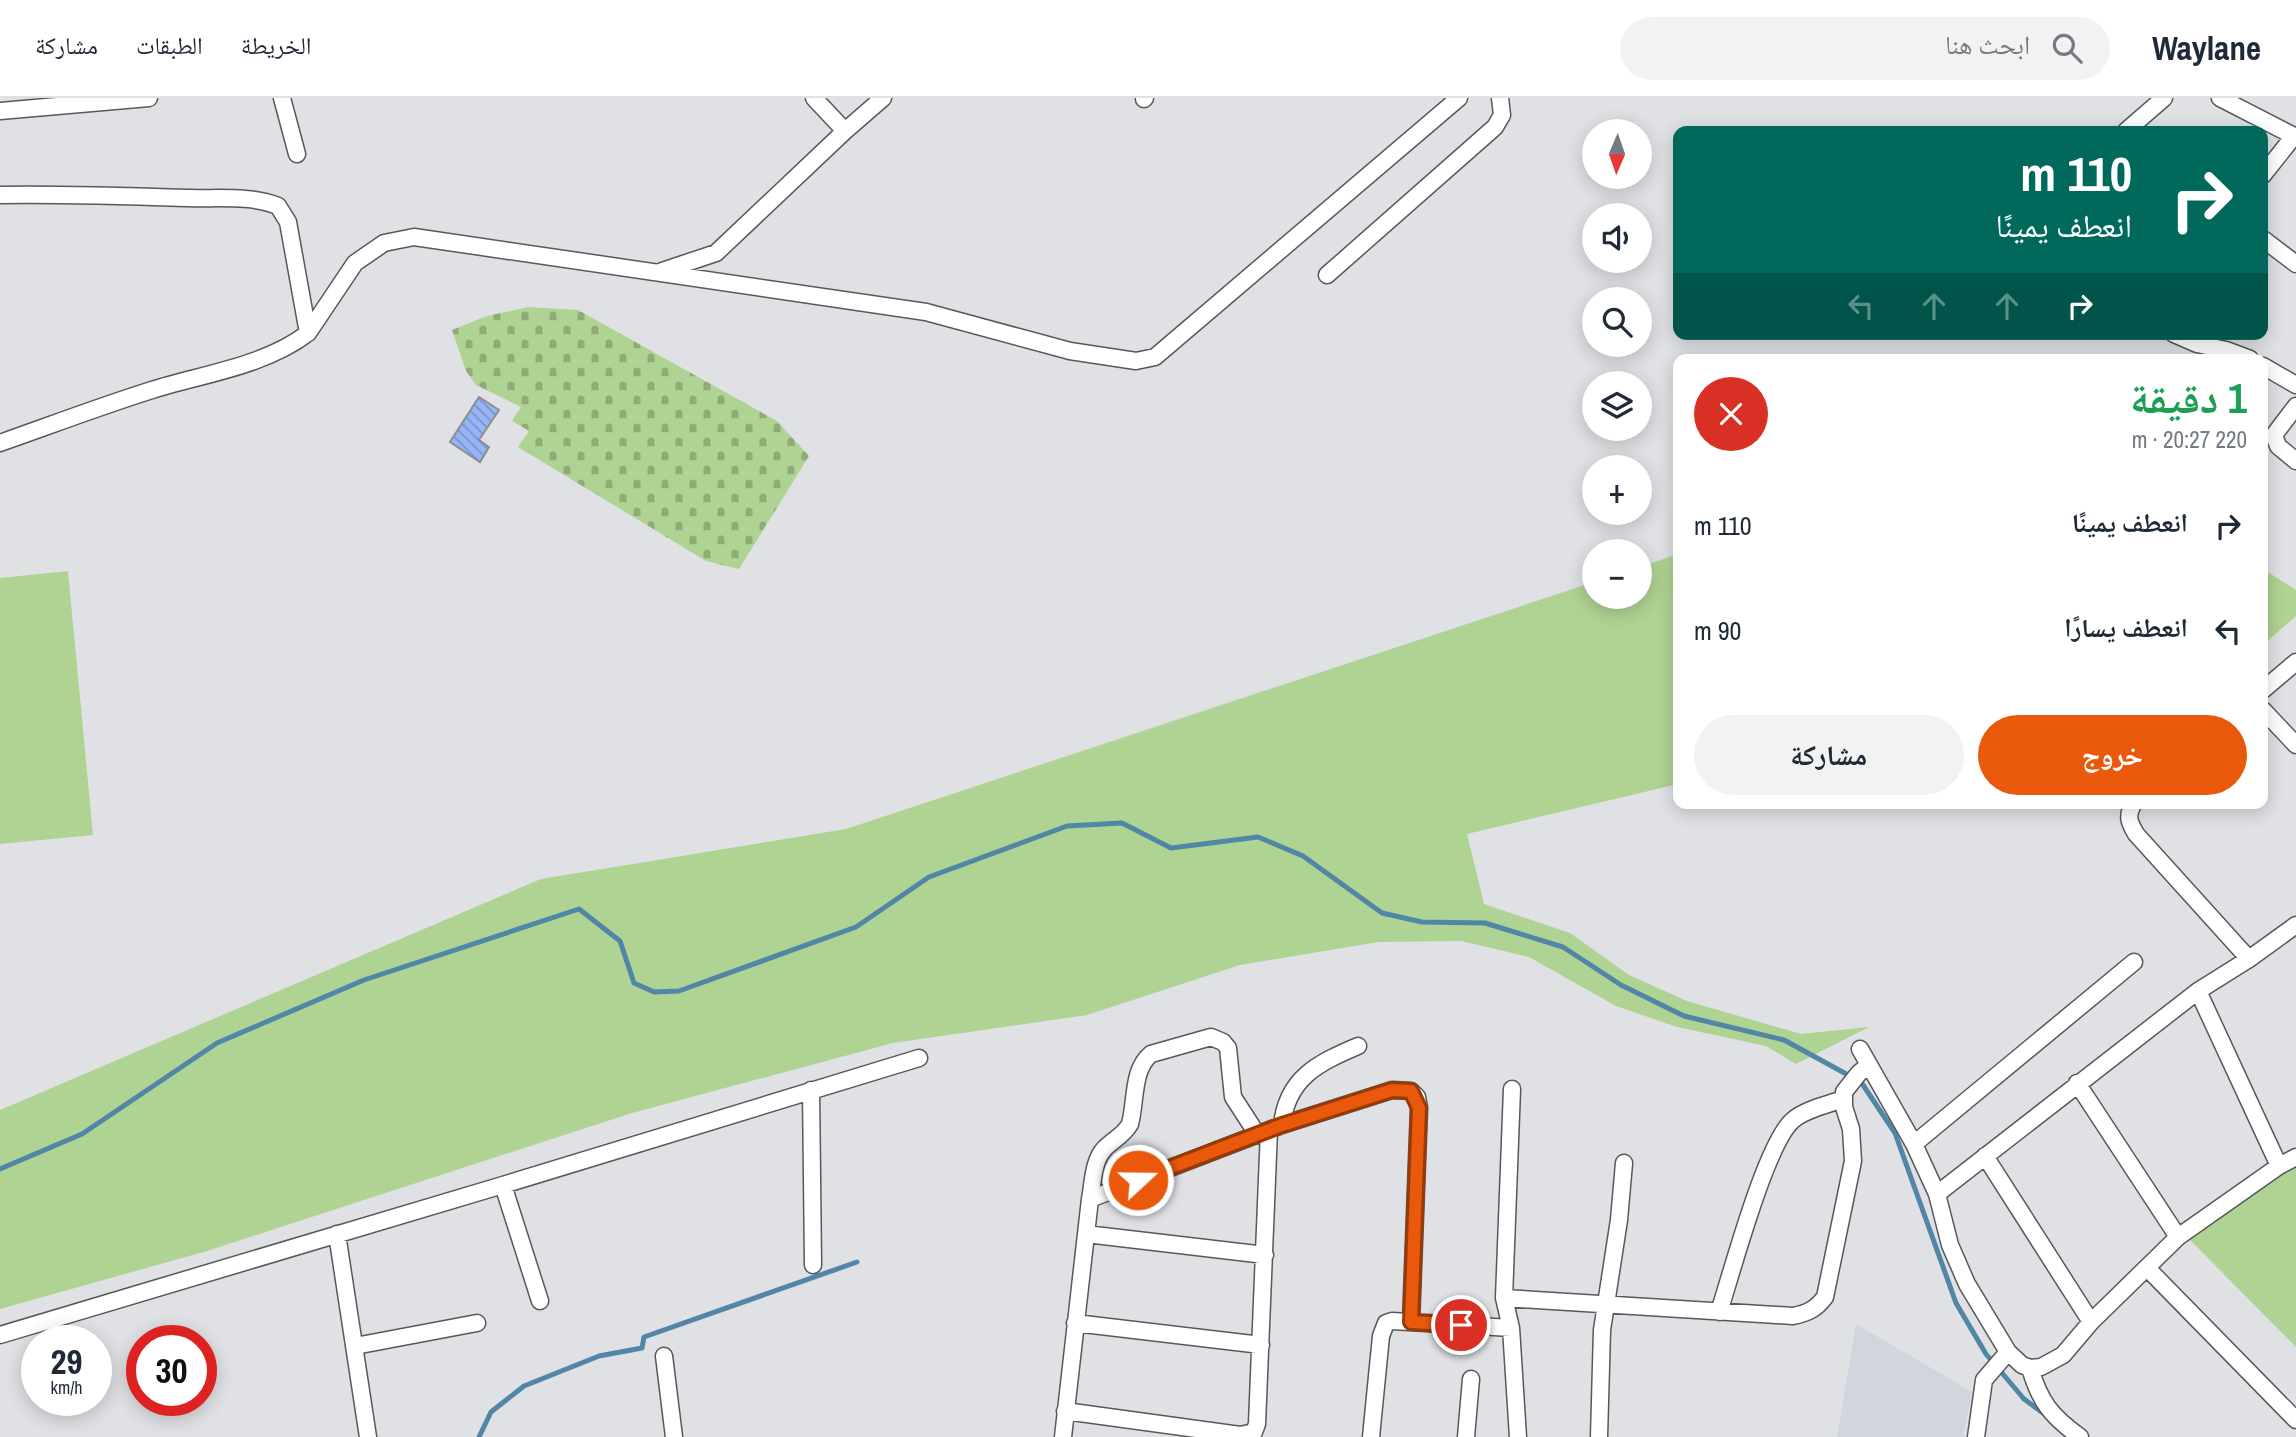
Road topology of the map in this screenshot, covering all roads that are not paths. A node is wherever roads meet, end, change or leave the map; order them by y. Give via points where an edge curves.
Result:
1 (149, 98) edge
2 (282, 98) edge
3 (814, 98) edge
4 (883, 98) edge
5 (1459, 98) edge
6 (1500, 98) edge
7 (2164, 98) edge
8 (2221, 98) edge
9 (0, 111) edge
10 (2132, 126) edge
11 (845, 131) junction
12 (2295, 136) edge
13 (297, 154) dead end
14 (2268, 169) edge
15 (0, 195) edge
16 (2268, 243) edge
17 (2296, 264) edge
18 (657, 272) junction
19 (1326, 275) dead end
20 (308, 332) junction
21 (2188, 340) edge
22 (2237, 354) edge
23 (2268, 369) edge
24 (2296, 385) edge
25 (2296, 406) edge
26 (0, 443) edge
27 (2296, 461) edge
28 (2296, 662) edge
29 (2268, 686) edge
30 (2268, 715) edge
31 (2296, 745) edge
32 (2130, 809) edge
33 (2296, 925) edge
34 (2249, 959) junction
35 (2134, 962) dead end
36 (2197, 991) junction
37 (1358, 1046) dead end
38 (1860, 1049) dead end
39 (919, 1058) dead end
40 (1864, 1069) junction
41 (2077, 1083) junction
42 (1512, 1089) dead end
43 (811, 1090) junction
44 (1844, 1096) junction
45 (1265, 1130) junction
46 (1914, 1144) junction
47 (1985, 1156) junction
48 (2296, 1157) edge
49 (1624, 1163) dead end
50 (2279, 1166) junction
51 (503, 1185) junction
52 (1937, 1194) junction
53 (1090, 1199) junction
54 (337, 1234) junction
55 (1086, 1234) junction
56 (2178, 1237) junction
57 (1265, 1255) junction
58 (813, 1265) dead end
59 (2147, 1268) junction
60 (1504, 1298) junction
61 (540, 1301) dead end
62 (1605, 1304) junction
63 (1719, 1312) junction
64 (1075, 1322) junction
65 (1411, 1322) junction
66 (2091, 1322) junction
67 (477, 1323) dead end
68 (1511, 1328) junction
69 (0, 1335) edge
70 (1261, 1345) junction
71 (355, 1346) junction
72 (2008, 1352) junction
73 (664, 1356) dead end
74 (2030, 1367) junction
75 (1471, 1379) dead end
76 (1065, 1411) junction
77 (2296, 1420) edge
78 (368, 1437) edge
79 (674, 1437) edge
80 (1063, 1437) edge
81 (1371, 1437) edge
82 (1466, 1437) edge
83 (1518, 1437) edge
84 (1598, 1437) edge
85 (1976, 1437) edge
86 (2080, 1437) edge

1 - 9 street
2 - 13 street
3 - 11 street
4 - 11 street
5 - 18 street via 1155,357 1136,361 1070,351 926,312
6 - 19 street via 1502,115 1495,127
7 - 10 street
8 - 12 street
11 - 18 street via 716,253
12 - 14 street
15 - 20 street via 225,199 278,206 288,222
16 - 17 street
18 - 20 street via 414,237 384,243 355,263
20 - 26 street via 253,360
21 - 22 street
23 - 24 street
25 - 27 street via 2274,435 2277,446
28 - 29 street
30 - 31 street
32 - 34 street via 2129,821 2136,834
33 - 34 street
34 - 36 street
35 - 46 street
36 - 41 street
36 - 50 street
37 - 45 street via 1327,1061 1295,1085
38 - 40 street
39 - 43 street
40 - 44 street
40 - 46 street
41 - 47 street
41 - 56 street
42 - 60 street
43 - 51 street
43 - 58 street
44 - 63 street via 1804,1113 1782,1134 1763,1177
44 - 63 street via 1853,1161 1825,1297 1807,1313 1793,1316
45 - 53 street
45 - 53 street via 1239,1106 1223,1042 1211,1037 1151,1054 1139,1069 1130,1124 1097,1162
45 - 57 street
45 - 65 street via 1392,1090 1411,1091 1416,1097
46 - 52 street
47 - 52 street
47 - 66 street
48 - 50 street
49 - 62 street
50 - 56 street
51 - 54 street
51 - 61 street
52 - 72 street via 1950,1245 1967,1284
53 - 55 street
54 - 69 street
54 - 71 street
55 - 57 street
55 - 64 street
56 - 59 street
57 - 70 street
59 - 66 street
59 - 77 street
60 - 62 street
60 - 68 street
62 - 63 street
62 - 84 street
64 - 70 street
64 - 76 street
65 - 68 street
65 - 81 street via 1392,1321 1383,1328
66 - 74 street via 2063,1355 2041,1367
67 - 71 street
68 - 83 street
70 - 76 street via 1257,1424 1251,1434
71 - 78 street
72 - 74 street
72 - 85 street via 1984,1380
73 - 79 street
74 - 86 street via 2045,1405
75 - 82 street
76 - 80 street

